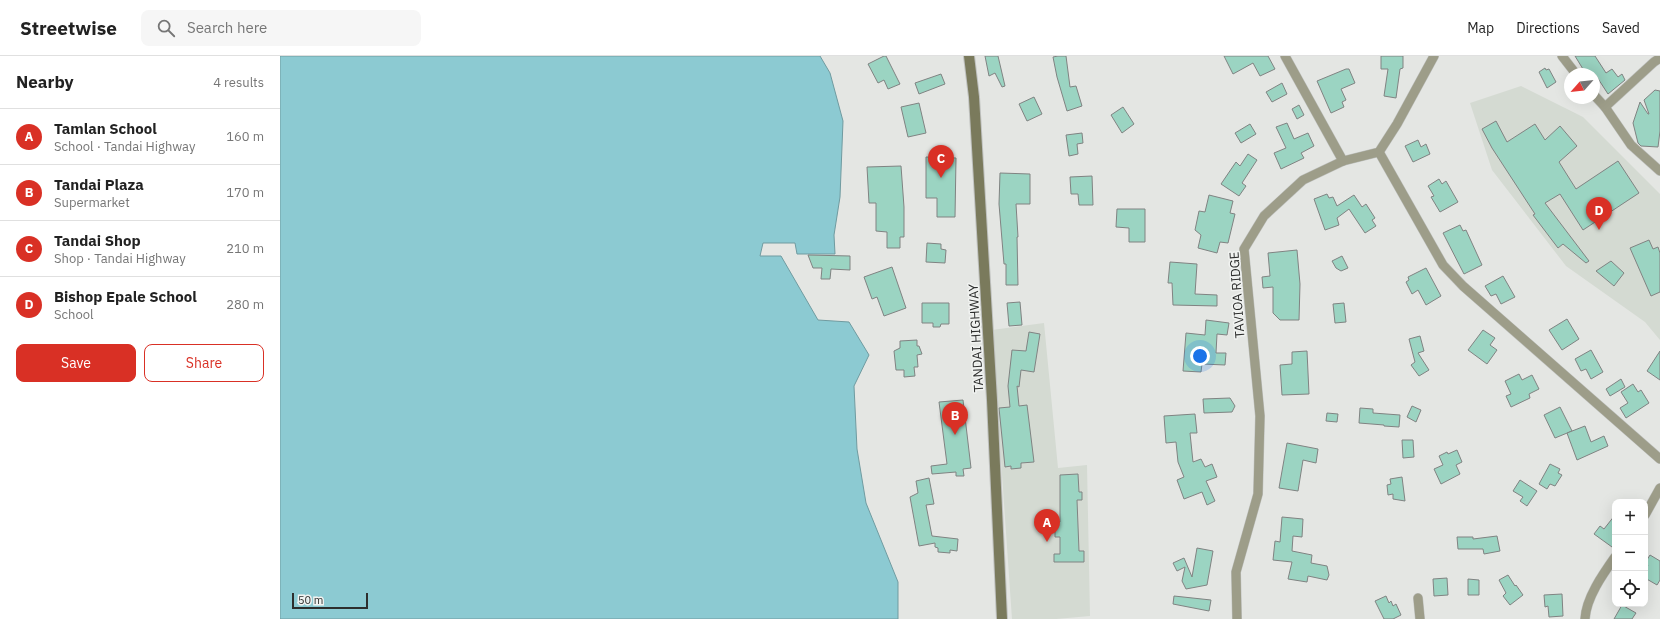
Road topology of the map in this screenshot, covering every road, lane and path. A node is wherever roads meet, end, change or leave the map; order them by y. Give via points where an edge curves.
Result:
1 (970, 56) edge
2 (1284, 56) edge
3 (1434, 56) edge
4 (1562, 56) edge
5 (1660, 58) edge
6 (1571, 68) edge
7 (1600, 101) edge
8 (1605, 107) junction
9 (1379, 152) junction
10 (1343, 161) junction
11 (1660, 171) edge
12 (1660, 459) edge
13 (1660, 488) edge
14 (1648, 510) edge
15 (1612, 561) edge
16 (1418, 598) dead end
17 (1002, 619) edge
18 (1237, 619) edge
19 (1420, 619) edge
20 (1585, 619) edge

1 - 17 main road, TANDAI HIGHWAY via 991,369
2 - 10 street
3 - 9 street
4 - 6 street
5 - 8 street
7 - 8 street
8 - 11 street via 1631,145
9 - 10 street, TAVIOA RIDGE
9 - 12 street via 1443,265 1463,286
10 - 18 street, TAVIOA RIDGE via 1303,180 1264,216 1244,249 1260,416 1258,494 1236,572
13 - 14 street
15 - 20 street via 1601,576
16 - 19 street

